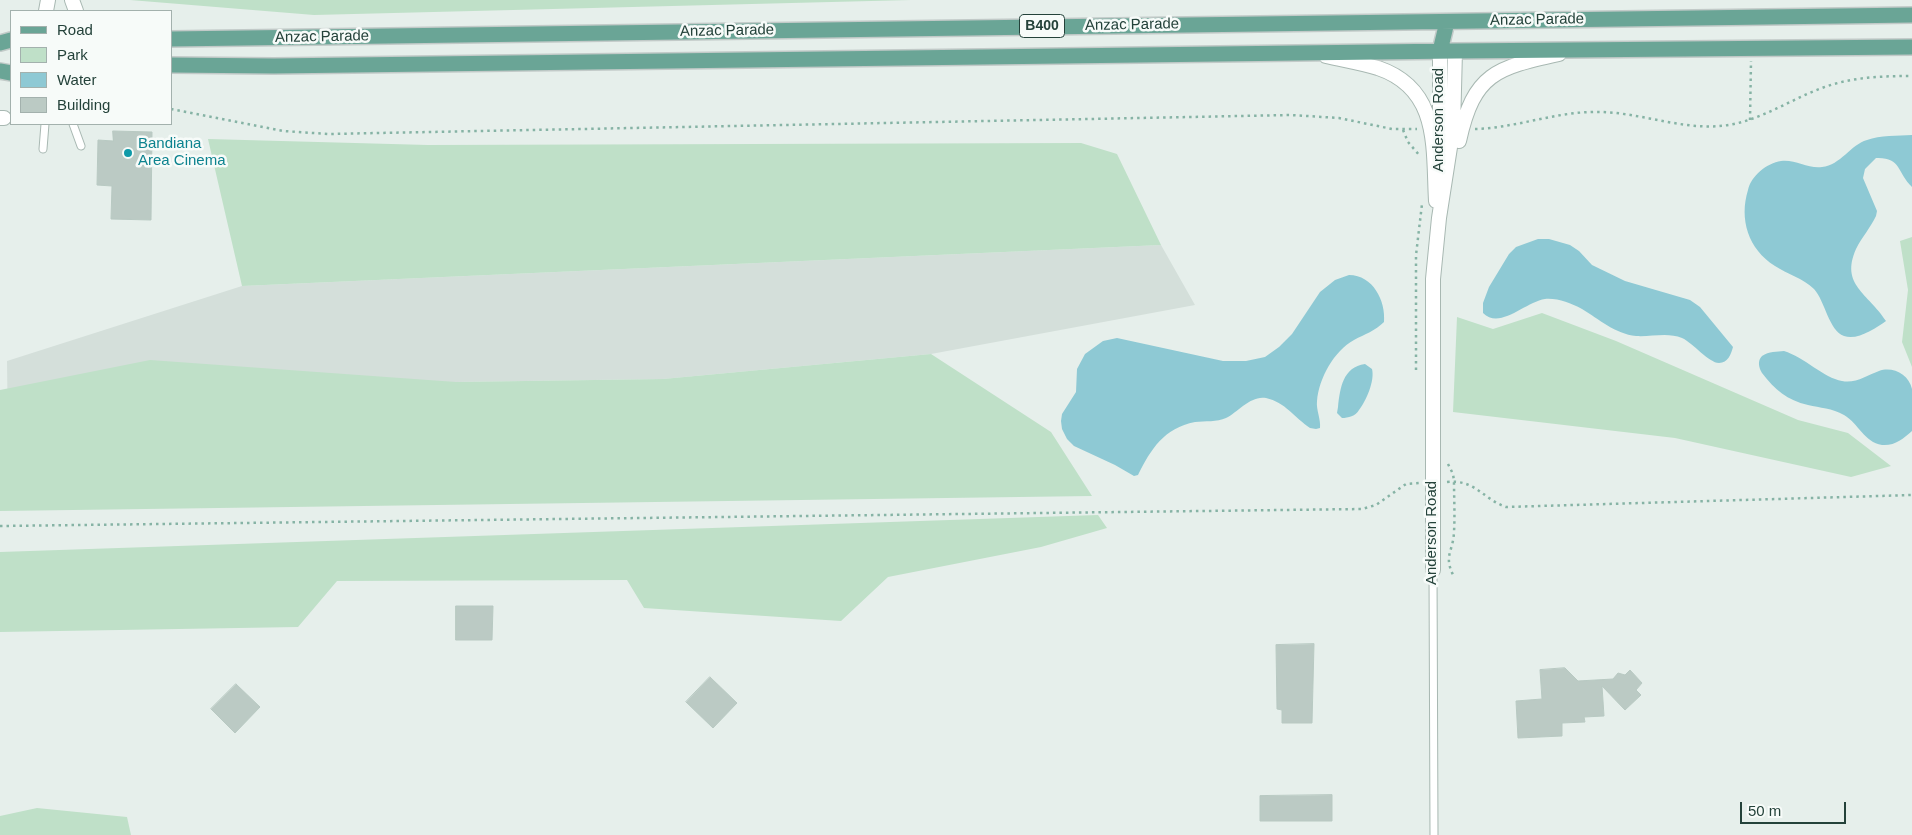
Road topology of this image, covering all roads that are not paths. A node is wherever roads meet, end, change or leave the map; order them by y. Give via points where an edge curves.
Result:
1 (1912, 15) edge
2 (1447, 22) junction
3 (172, 39) edge
4 (1912, 47) edge
5 (1573, 50) junction
6 (1440, 51) junction
7 (1455, 51) junction
8 (1315, 54) junction
9 (172, 65) edge
10 (45, 125) edge
11 (73, 125) edge
12 (81, 146) dead end
13 (43, 149) dead end
14 (1438, 225) junction
15 (1433, 570) joint
16 (1434, 835) edge

1 - 2 main road, Anzac Parade / B400
2 - 3 main road, Anzac Parade / B400
2 - 6 main road
2 - 7 main road
4 - 5 main road, Anzac Parade / B400
5 - 7 main road, Anzac Parade / B400
5 - 14 street, Anderson Road via 1517,64 1495,75 1481,87 1466,112
6 - 7 main road, Anzac Parade / B400
6 - 8 main road, Anzac Parade / B400
6 - 14 street, Anderson Road
7 - 14 street, Anderson Road via 1453,128
8 - 9 main road, Anzac Parade / B400
8 - 14 street, Anderson Road via 1389,72 1418,96 1432,128
10 - 13 lane
11 - 12 lane
14 - 15 street, Anderson Road via 1432,310
15 - 16 lane, Anderson Road

